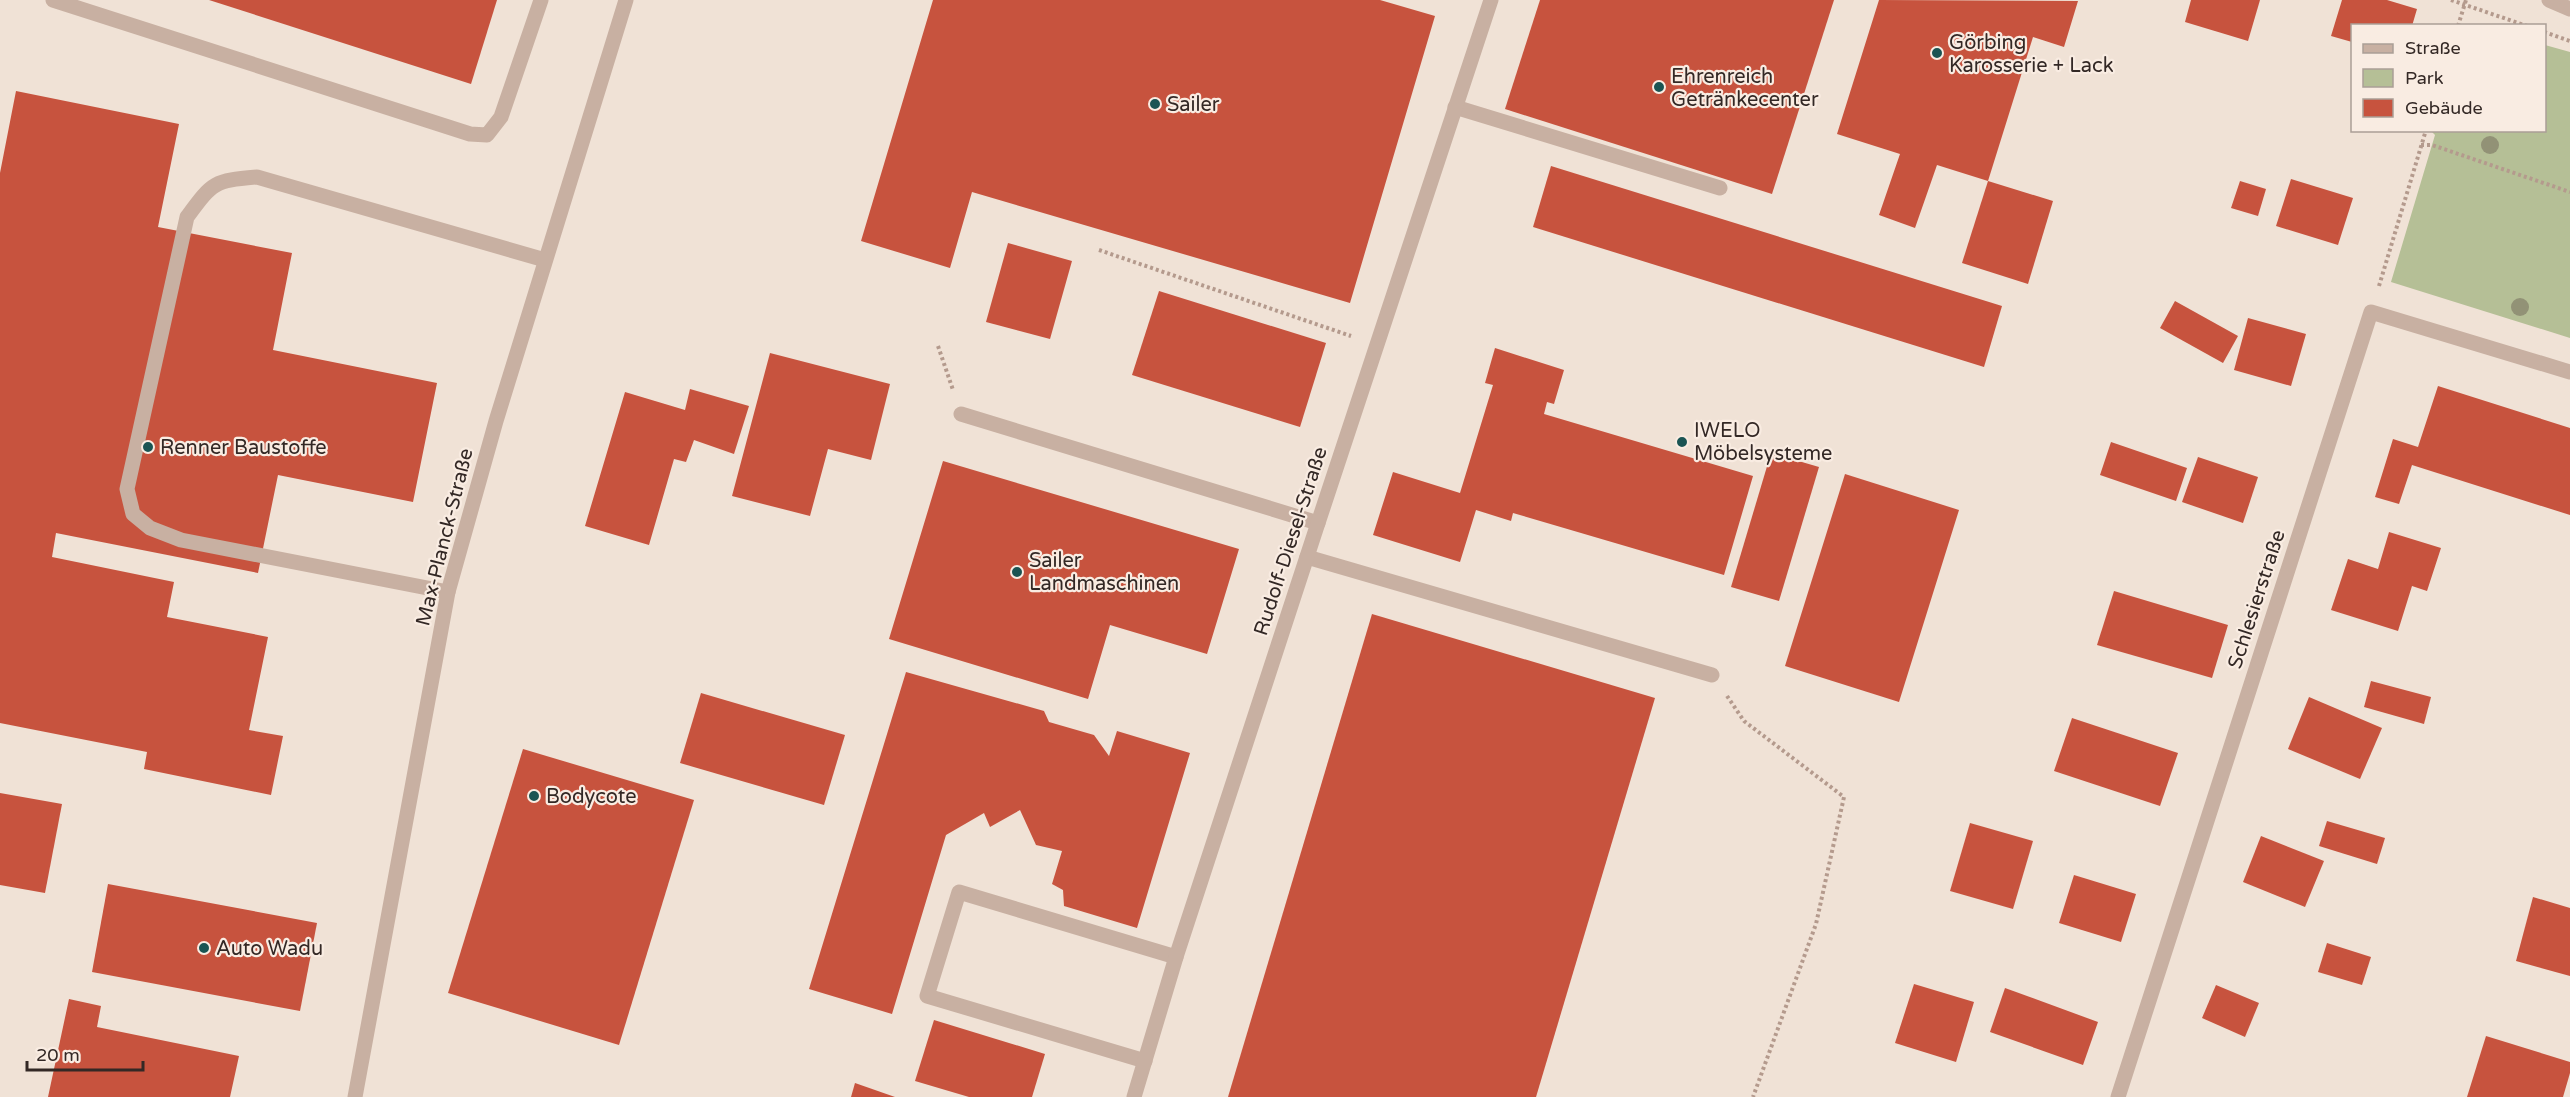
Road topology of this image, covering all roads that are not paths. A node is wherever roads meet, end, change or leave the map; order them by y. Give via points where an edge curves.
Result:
1 (53, 0) edge
2 (541, 0) edge
3 (626, 0) edge
4 (1491, 0) edge
5 (2549, 0) edge
6 (80, 4) edge
7 (2570, 9) edge
8 (1455, 107) junction
9 (1720, 188) dead end
10 (545, 260) junction
11 (2570, 372) edge
12 (961, 414) road end
13 (1318, 523) junction
14 (1307, 557) junction
15 (448, 592) junction
16 (1712, 675) road end
17 (1176, 957) junction
18 (1144, 1061) junction
19 (355, 1097) edge
20 (1134, 1097) edge
21 (2118, 1097) edge

1 - 6 street
2 - 6 street via 501,117 487,135 470,134
3 - 10 street, Max-Planck-Straße
4 - 8 street, Rudolf-Diesel-Straße
5 - 7 street
8 - 9 street
8 - 13 street, Rudolf-Diesel-Straße
10 - 15 street, Max-Planck-Straße
10 - 15 street via 257,177 226,180 207,189 188,217 127,489 133,514 150,528 181,540
11 - 21 street, Schlesierstraße via 2370,312
12 - 13 street
13 - 14 street, Rudolf-Diesel-Straße
14 - 16 street
14 - 17 street, Rudolf-Diesel-Straße
15 - 19 street, Max-Planck-Straße
17 - 18 street, Rudolf-Diesel-Straße
17 - 18 street via 959,892 946,933 927,996
18 - 20 street, Rudolf-Diesel-Straße

